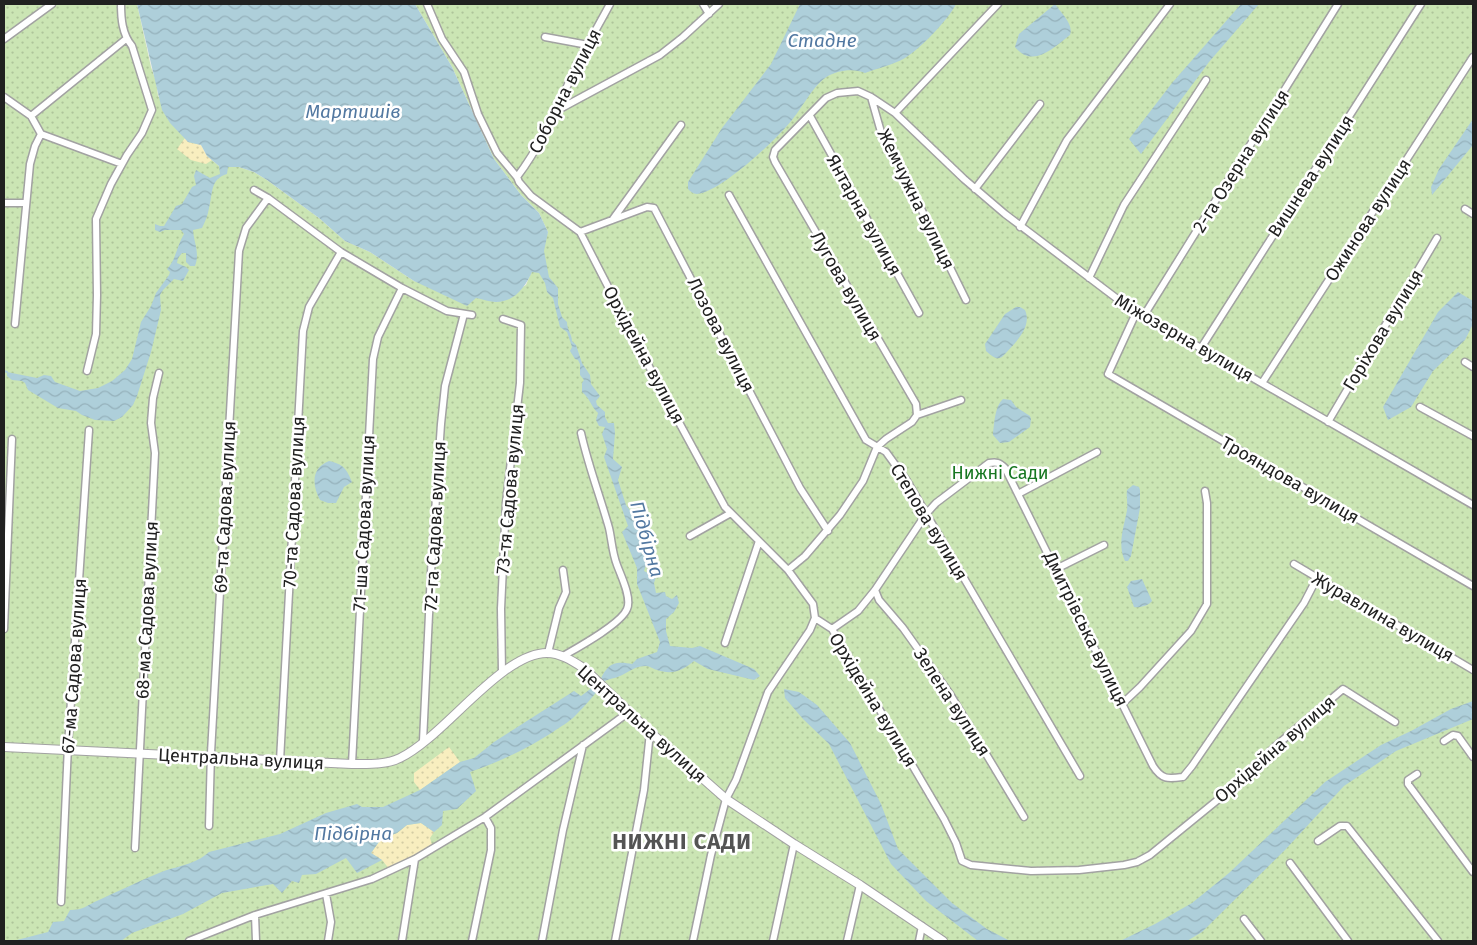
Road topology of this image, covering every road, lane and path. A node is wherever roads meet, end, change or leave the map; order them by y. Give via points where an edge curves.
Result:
1 (52, 4) edge
2 (121, 4) edge
3 (427, 4) edge
4 (610, 4) edge
5 (703, 4) edge
6 (719, 4) edge
7 (998, 4) edge
8 (1170, 4) edge
9 (1338, 4) edge
10 (1421, 4) edge
11 (709, 14) junction
12 (545, 37) dead end
13 (126, 39) junction
14 (4, 40) edge
15 (588, 44) junction
16 (1473, 56) edge
17 (1206, 80) dead end
18 (4, 97) edge
19 (871, 97) junction
20 (1040, 104) dead end
21 (556, 111) junction
22 (895, 113) junction
23 (31, 116) junction
24 (810, 116) junction
25 (681, 125) dead end
26 (41, 134) junction
27 (122, 164) junction
28 (517, 177) junction
29 (975, 189) junction
30 (254, 190) dead end
31 (729, 195) dead end
32 (268, 198) junction
33 (4, 203) edge
34 (26, 203) junction
35 (1465, 208) dead end
36 (1473, 214) edge
37 (612, 220) junction
38 (1020, 227) junction
39 (580, 232) junction
40 (1438, 238) dead end
41 (342, 252) junction
42 (1089, 278) junction
43 (402, 288) junction
44 (966, 300) dead end
45 (919, 313) dead end
46 (1136, 313) junction
47 (1143, 317) junction
48 (503, 319) dead end
49 (15, 324) dead end
50 (1201, 348) junction
51 (1464, 362) dead end
52 (1473, 367) edge
53 (87, 370) dead end
54 (159, 373) dead end
55 (1262, 383) junction
56 (961, 400) dead end
57 (1420, 407) dead end
58 (917, 415) junction
59 (1328, 422) junction
60 (89, 430) dead end
61 (581, 432) dead end
62 (1473, 436) edge
63 (12, 440) dead end
64 (877, 447) junction
65 (1098, 452) dead end
66 (1205, 491) dead end
67 (1018, 494) junction
68 (1473, 505) edge
69 (731, 513) junction
70 (926, 514) junction
71 (828, 530) junction
72 (690, 536) dead end
73 (759, 541) junction
74 (1104, 545) dead end
75 (1294, 564) dead end
76 (1056, 569) junction
77 (563, 570) dead end
78 (788, 570) junction
79 (1317, 578) junction
80 (1473, 586) edge
81 (875, 590) junction
82 (815, 618) junction
83 (832, 629) junction
84 (4, 630) edge
85 (724, 643) dead end
86 (548, 653) junction
87 (563, 656) junction
88 (1473, 670) edge
89 (502, 672) junction
90 (1122, 703) junction
91 (629, 712) junction
92 (1395, 722) dead end
93 (650, 732) junction
94 (1444, 740) dead end
95 (423, 741) junction
96 (583, 745) junction
97 (4, 747) edge
98 (68, 750) junction
99 (139, 754) junction
100 (1473, 756) edge
101 (211, 757) junction
102 (280, 761) junction
103 (352, 764) junction
104 (1417, 774) dead end
105 (1080, 776) dead end
106 (726, 799) junction
107 (485, 817) junction
108 (1024, 817) dead end
109 (209, 826) dead end
110 (1318, 841) dead end
111 (794, 844) junction
112 (135, 848) dead end
113 (415, 859) junction
114 (1290, 863) dead end
115 (1473, 872) edge
116 (860, 885) junction
117 (326, 894) junction
118 (61, 902) dead end
119 (255, 915) junction
120 (1244, 919) dead end
121 (922, 926) junction
122 (189, 941) edge
123 (256, 941) edge
124 (328, 941) edge
125 (402, 941) edge
126 (472, 941) edge
127 (542, 941) edge
128 (615, 941) edge
129 (693, 941) edge
130 (773, 941) edge
131 (848, 941) edge
132 (919, 941) edge
133 (943, 941) edge
134 (1261, 941) edge
135 (1348, 941) edge
136 (1438, 941) edge

1 - 14 street
2 - 13 street
3 - 28 street, Орхідейна вулиця via 442,39 464,72 496,153
4 - 15 street, Соборна вулиця
5 - 11 street
6 - 11 street
7 - 22 street
8 - 38 street via 1066,140
9 - 47 street, 2-га Озерна вулиця
10 - 50 street, Вишнева вулиця
11 - 21 street via 660,55
12 - 15 street
13 - 23 street
13 - 27 street via 132,46 152,110
15 - 21 street, Соборна вулиця
16 - 55 street, Ожинова вулиця
17 - 42 street via 1124,205
18 - 23 street
19 - 22 street, Міжозерна вулиця
19 - 24 street, Міжозерна вулиця via 858,91 844,91 826,98
19 - 44 street, Жемчужна вулиця via 883,139 900,166
20 - 29 street
21 - 28 street, Соборна вулиця via 528,164
22 - 29 street, Міжозерна вулиця
23 - 26 street
24 - 45 street, Янтарна вулиця
24 - 58 street, Лугова вулиця via 775,150 773,157 916,404
25 - 37 street
26 - 27 street
26 - 34 street via 30,164
27 - 53 street via 96,219 96,334
28 - 39 street, Орхідейна вулиця via 531,196
29 - 38 street, Міжозерна вулиця
30 - 32 street
31 - 64 street, Степова вулиця via 866,440
32 - 41 street
32 - 101 street, 69-та Садова вулиця via 246,228 239,251
33 - 34 street
34 - 49 street
35 - 36 street
37 - 39 street, Лозова вулиця
37 - 71 street, Лозова вулиця via 647,207 654,208 800,488
38 - 42 street, Міжозерна вулиця
39 - 69 street, Орхідейна вулиця via 656,380
40 - 59 street, Горіхова вулиця
41 - 43 street
41 - 102 street, 70-та Садова вулиця via 309,306 303,331
42 - 46 street, Міжозерна вулиця
43 - 95 street, 72-га Садова вулиця via 447,310 468,315 445,386
43 - 103 street, 71-ша Садова вулиця via 378,337 374,359
46 - 47 street, Міжозерна вулиця
46 - 80 street, Трояндова вулиця via 1108,374
47 - 50 street, Міжозерна вулиця
48 - 89 street, 73-тя Садова вулиця via 521,325 521,335 520,383 506,503 500,609
50 - 55 street, Міжозерна вулиця
51 - 52 street
54 - 99 street, 68-ма Садова вулиця via 151,423 155,454
55 - 59 street, Міжозерна вулиця
56 - 58 street
57 - 62 street
58 - 64 street
59 - 68 street, Міжозерна вулиця
60 - 98 street, 67-ма Садова вулиця
61 - 87 street via 609,529 612,552 626,588 628,605 624,615 612,625
63 - 84 street
64 - 70 street, Степова вулиця via 886,452
64 - 71 street via 863,481
65 - 67 street
66 - 90 street via 1207,604 1191,631
67 - 70 street, Дмитрівська вулиця via 1005,468 996,462 936,502
67 - 76 street, Дмитрівська вулиця
69 - 72 street
69 - 73 street, Орхідейна вулиця
70 - 81 street, Дмитрівська вулиця
70 - 105 street, Степова вулиця
71 - 78 street
73 - 78 street, Орхідейна вулиця
73 - 85 street
74 - 76 street
75 - 79 street, Журавлина вулиця
76 - 90 street, Дмитрівська вулиця
77 - 86 street via 566,592
78 - 82 street, Орхідейна вулиця via 813,604
79 - 88 street, Журавлина вулиця
79 - 90 street, Дмитрівська вулиця via 1304,603 1183,777 1170,779 1157,772
81 - 83 street, Дмитрівська вулиця via 858,611
81 - 108 street, Зелена вулиця via 879,600 950,694
82 - 83 street, Орхідейна вулиця
82 - 106 street via 768,692
83 - 92 street, Орхідейна вулиця via 944,819 962,861 971,865 1030,871 1079,870 1137,862 1220,798 1343,689
86 - 87 street, Центральна вулиця
86 - 89 street, Центральна вулиця via 528,656
87 - 91 street, Центральна вулиця via 585,669
89 - 95 street, Центральна вулиця
91 - 93 street, Центральна вулиця
91 - 96 street
93 - 106 street, Центральна вулиця
93 - 128 street via 644,790
94 - 100 street via 1458,736
95 - 103 street, Центральна вулиця via 411,752 384,763
96 - 107 street
96 - 127 street
97 - 98 street, Центральна вулиця
98 - 99 street, Центральна вулиця
98 - 118 street, 67-ма Садова вулиця
99 - 101 street, Центральна вулиця
99 - 112 street, 68-ма Садова вулиця
101 - 102 street, Центральна вулиця
101 - 109 street, 69-та Садова вулиця
102 - 103 street, Центральна вулиця
104 - 115 street via 1408,780 1408,784
106 - 111 street, Центральна вулиця
106 - 129 street
107 - 113 street
107 - 126 street via 491,828 491,850
110 - 136 street via 1340,826 1347,826
111 - 116 street, Центральна вулиця
111 - 130 street
113 - 117 street via 372,879
113 - 125 street
114 - 135 street
116 - 121 street, Центральна вулиця
116 - 131 street
117 - 119 street
117 - 124 street via 330,922
119 - 122 street
119 - 123 street
120 - 134 street
121 - 132 street
121 - 133 street, Центральна вулиця

